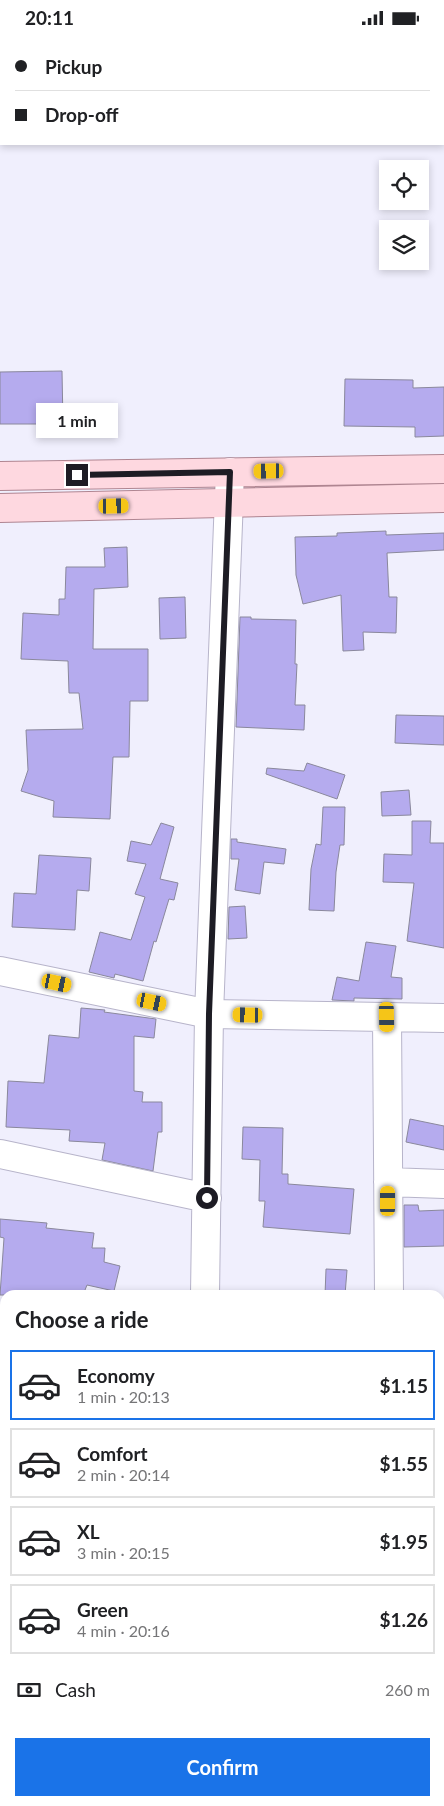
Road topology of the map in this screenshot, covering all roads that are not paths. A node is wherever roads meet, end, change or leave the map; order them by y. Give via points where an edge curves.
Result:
1 (444, 469) edge
2 (230, 472) junction
3 (0, 476) edge
4 (444, 498) edge
5 (229, 503) junction
6 (0, 508) edge
7 (0, 971) edge
8 (209, 1014) junction
9 (387, 1017) junction
10 (444, 1018) edge
11 (0, 1154) edge
12 (388, 1182) junction
13 (444, 1184) edge
14 (207, 1198) junction
15 (205, 1290) edge
16 (389, 1290) edge

1 - 2 main road
2 - 3 main road
2 - 5 street
4 - 5 main road
5 - 6 main road
5 - 8 street
7 - 8 street
8 - 9 street
8 - 14 street
9 - 10 street
9 - 12 street
11 - 14 street
12 - 13 street
12 - 16 street
14 - 15 street

